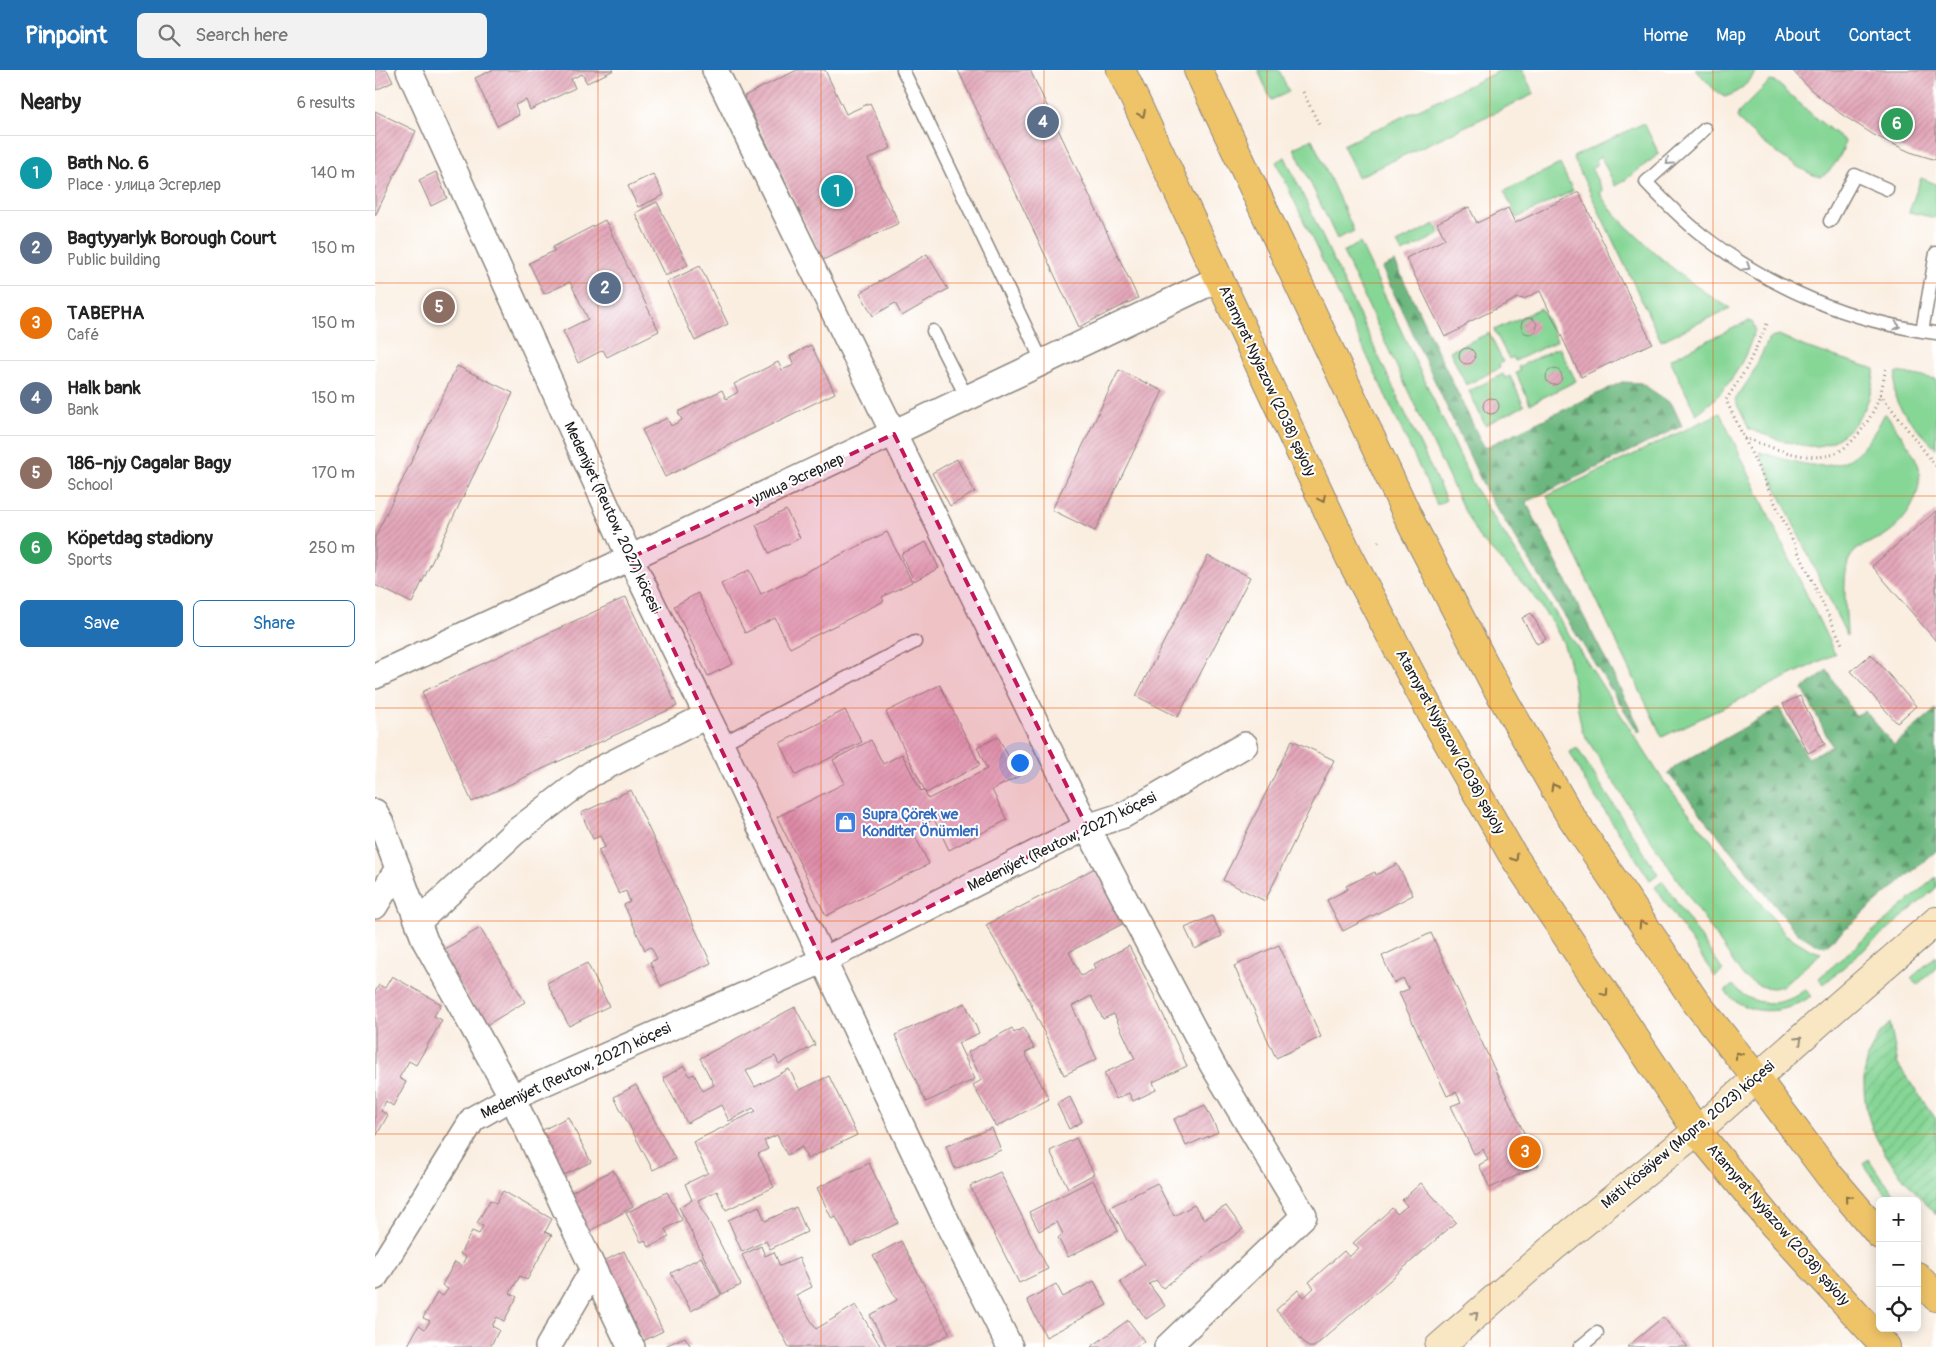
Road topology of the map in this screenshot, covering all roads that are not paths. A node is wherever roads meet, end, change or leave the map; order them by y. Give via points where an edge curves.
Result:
1 (409, 70) edge
2 (715, 70) edge
3 (903, 70) edge
4 (1121, 70) edge
5 (1198, 70) edge
6 (1705, 129) dead end
7 (1887, 189) dead end
8 (1830, 221) dead end
9 (1936, 253) edge
10 (1219, 278) junction
11 (933, 331) dead end
12 (1923, 332) junction
13 (1936, 333) edge
14 (1043, 363) junction
15 (967, 398) junction
16 (895, 434) junction
17 (630, 558) junction
18 (915, 642) dead end
19 (375, 676) edge
20 (707, 716) junction
21 (721, 744) junction
22 (1245, 745) dead end
23 (377, 823) edge
24 (1087, 827) junction
25 (398, 868) junction
26 (375, 906) edge
27 (1936, 921) edge
28 (417, 922) junction
29 (822, 961) junction
30 (1757, 1079) junction
31 (512, 1097) junction
32 (1697, 1131) junction
33 (1876, 1229) edge
34 (593, 1270) junction
35 (375, 1277) edge
36 (1921, 1280) edge
37 (1936, 1296) edge
38 (1597, 1333) dead end
39 (548, 1347) edge
40 (632, 1347) edge
41 (1010, 1347) edge
42 (1167, 1347) edge
43 (1439, 1347) edge
44 (1580, 1347) edge
45 (1886, 1347) edge

1 - 17 street, Medeniýet (Reutow, 2027) köçesi
2 - 16 street
3 - 14 lane
4 -> 10 main road, Atamyrat Nyýazow (2038) şaýoly
30 -> 5 main road via 1695,1001 1568,812 1493,681 1412,525
6 -> 12 lane via 1647,182 1675,212 1730,257 1787,289 1839,310
7 - 8 lane via 1855,175
9 - 12 lane
10 - 14 street, улица Эсгерлер
10 -> 32 main road, Atamyrat Nyýazow (2038) şaýoly via 1349,556 1435,720 1513,854
11 - 15 lane
12 - 13 lane
14 - 15 street, улица Эсгерлер
15 - 16 street, улица Эсгерлер
16 - 17 street, улица Эсгерлер
16 - 24 street
17 - 19 street, улица Эсгерлер
17 - 20 street, Medeniýet (Reutow, 2027) köçesi
18 - 21 lane
20 - 21 street, Medeniýet (Reutow, 2027) köçesi
20 - 28 street via 591,774 514,833
21 - 29 street, Medeniýet (Reutow, 2027) köçesi
22 - 24 street, Medeniýet (Reutow, 2027) köçesi via 1124,815
23 - 25 street
24 - 29 street, Medeniýet (Reutow, 2027) köçesi
24 - 42 street via 1212,1064 1305,1216
25 - 26 street
25 - 28 street
30 -> 27 street, Mäti Kösäýew (Mopra, 2023) köçesi
28 - 31 street
29 - 31 street, Medeniýet (Reutow, 2027) köçesi
29 - 41 street, Medeniýet (Reutow, 2027) köçesi
30 - 32 street, Mäti Kösäýew (Mopra, 2023) köçesi
33 -> 30 main road via 1829,1175
31 - 34 street
31 - 35 street, Medeniýet (Reutow, 2027) köçesi via 473,1119
43 -> 32 street, Mäti Kösäýew (Mopra, 2023) köçesi via 1556,1245
32 - 45 main road, Atamyrat Nyýazow (2038) şaýoly via 1773,1224
34 - 39 street
34 - 40 street
36 - 37 main road
38 - 44 lane

